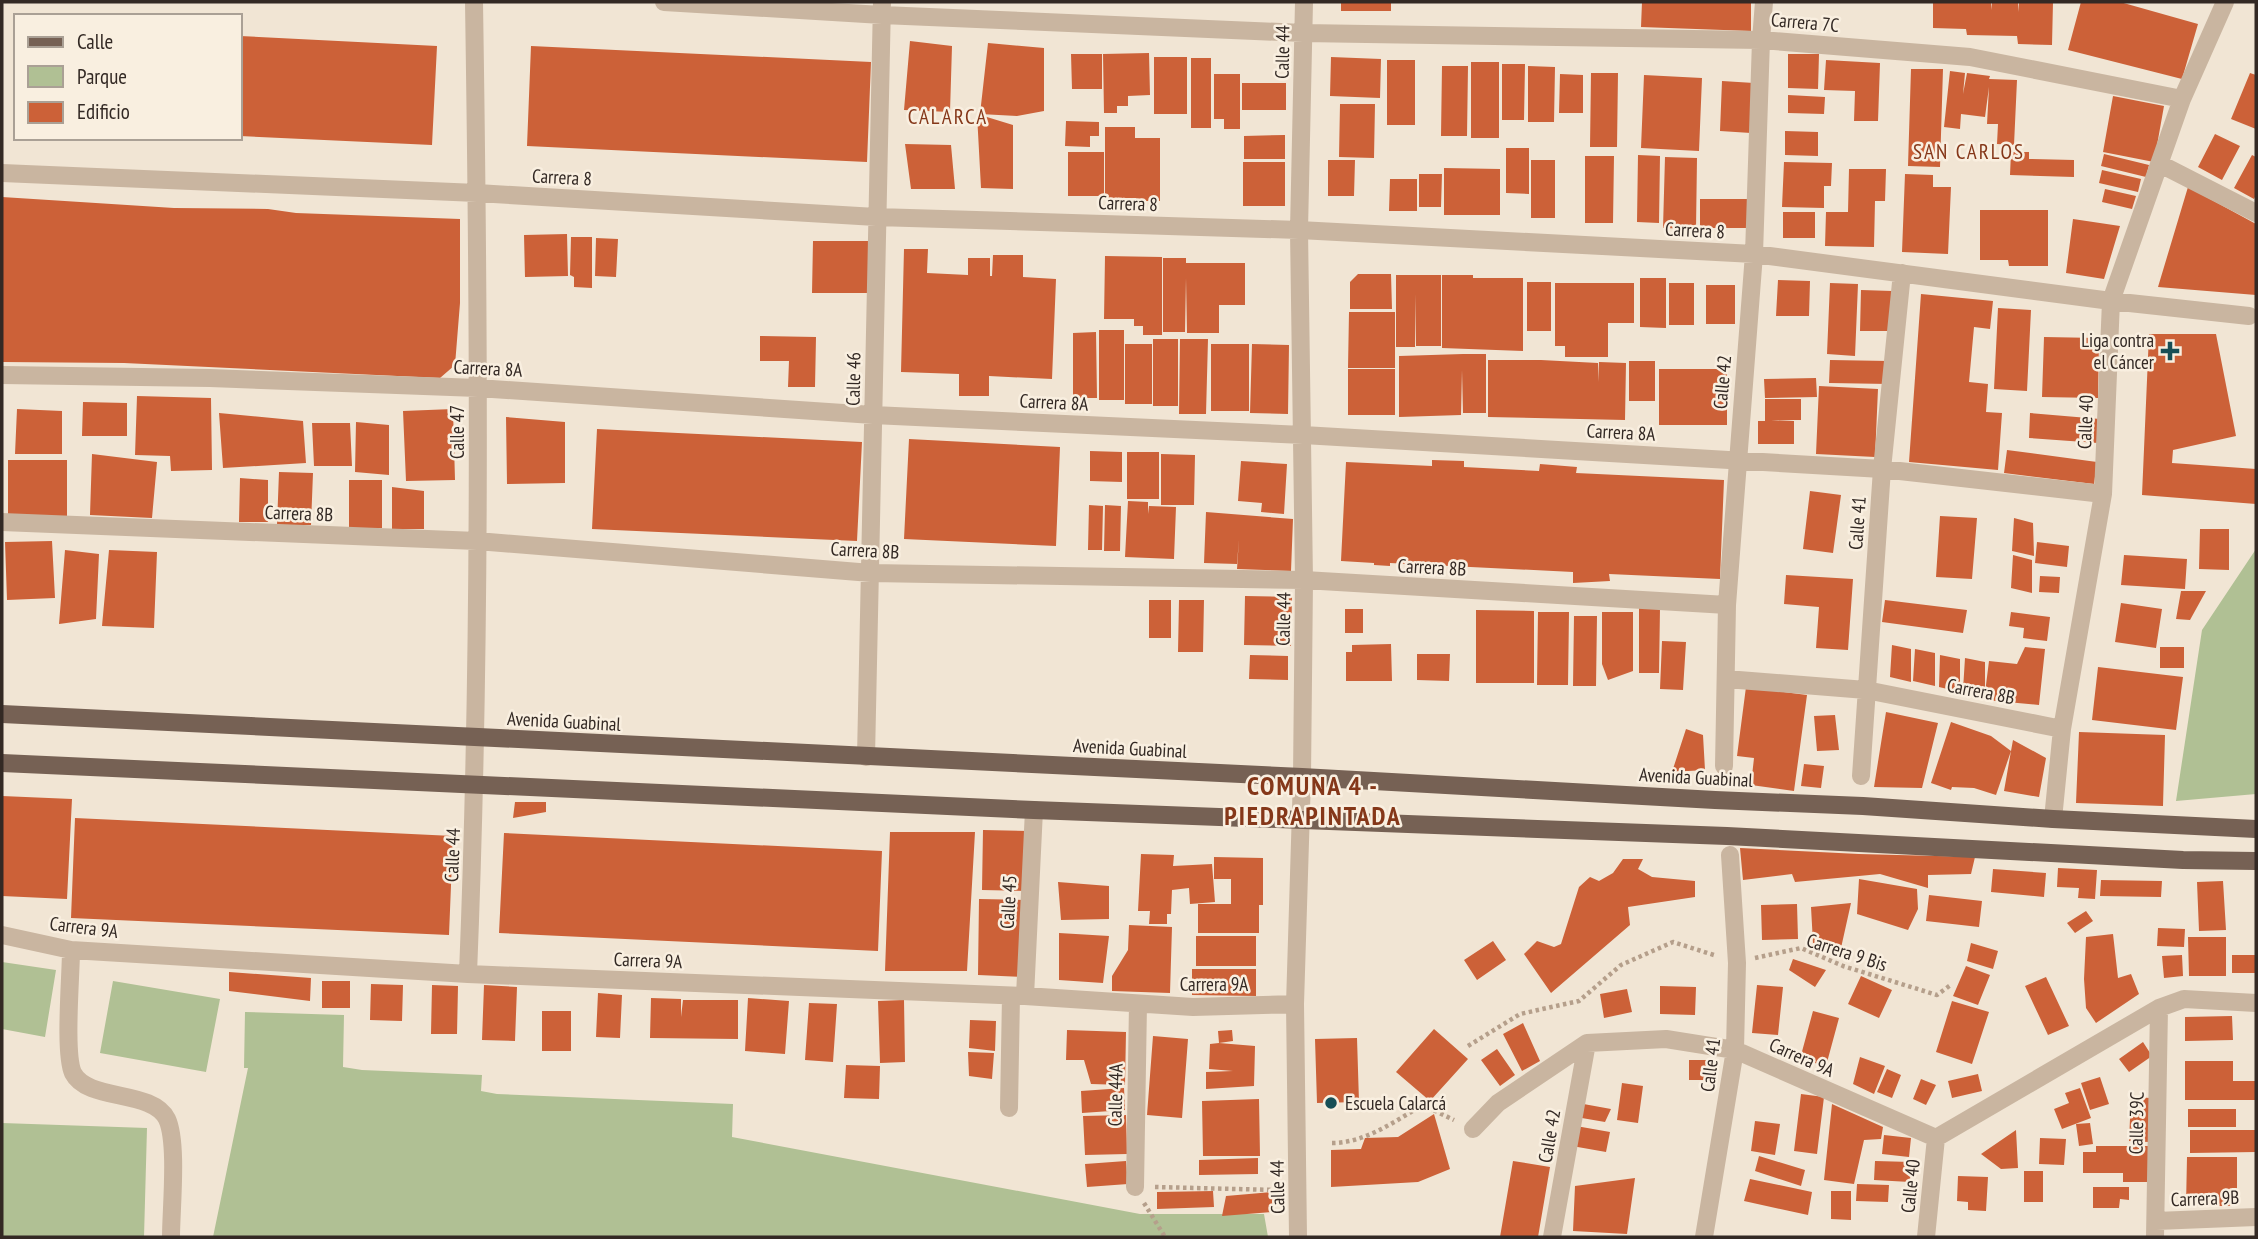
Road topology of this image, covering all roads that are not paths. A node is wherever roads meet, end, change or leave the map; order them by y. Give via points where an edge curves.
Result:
1 (474, 2) edge
2 (664, 2) edge
3 (1304, 2) edge
4 (1764, 2) edge
5 (2225, 2) edge
6 (882, 8) edge
7 (1303, 33) junction
8 (1761, 40) junction
9 (2182, 99) junction
10 (2160, 164) junction
11 (2, 173) edge
12 (477, 193) junction
13 (2256, 213) edge
14 (876, 217) junction
15 (1299, 230) junction
16 (1754, 254) junction
17 (1902, 273) junction
18 (2111, 301) junction
19 (2249, 316) dead end
20 (2, 375) edge
21 (478, 388) junction
22 (873, 415) junction
23 (1303, 435) junction
24 (1737, 459) junction
25 (1882, 469) junction
26 (2103, 494) junction
27 (2, 522) edge
28 (477, 541) junction
29 (871, 573) junction
30 (1304, 580) junction
31 (1727, 605) junction
32 (1726, 678) junction
33 (1867, 690) junction
34 (2, 714) edge
35 (2062, 729) junction
36 (477, 737) junction
37 (866, 757) junction
38 (2, 763) edge
39 (1724, 766) dead end
40 (1861, 776) dead end
41 (1302, 777) junction
42 (476, 784) junction
43 (1034, 810) junction
44 (2053, 819) junction
45 (1301, 820) junction
46 (2256, 829) edge
47 (1730, 855) dead end
48 (2256, 861) edge
49 (2, 935) edge
50 (71, 950) junction
51 (468, 974) junction
52 (1018, 996) junction
53 (2256, 1003) edge
54 (1138, 1004) junction
55 (1295, 1004) junction
56 (2159, 1008) junction
57 (1587, 1043) junction
58 (1735, 1050) junction
59 (1009, 1108) dead end
60 (1473, 1129) road end
61 (1936, 1138) junction
62 (1135, 1187) road end
63 (2256, 1217) edge
64 (2155, 1229) edge
65 (171, 1237) edge
66 (1298, 1237) edge
67 (1552, 1237) edge
68 (1704, 1237) edge
69 (1926, 1237) edge

1 - 12 street, Calle 47
2 - 6 street, Carrera 7C
3 - 7 street, Calle 44
4 - 8 street, Calle 42
5 - 9 street, Calle 40
6 - 7 street, Carrera 7C
6 - 14 street, Calle 46
7 - 8 street, Carrera 7C
7 - 15 street, Calle 44
8 - 9 street, Carrera 7C via 1970,57
8 - 16 street, Calle 42
9 - 10 street, Calle 40
10 - 13 street
10 - 18 street, Calle 40
11 - 12 street, Carrera 8
12 - 14 street, Carrera 8
12 - 21 street, Calle 47
14 - 15 street, Carrera 8
14 - 22 street, Calle 46
15 - 16 street, Carrera 8
15 - 23 street, Calle 44
16 - 17 street, Carrera 8
16 - 24 street, Calle 42
17 - 18 street, Carrera 8
17 - 25 street, Calle 41
18 - 19 street, Carrera 8
18 - 26 street, Calle 40
20 - 21 street, Carrera 8A
21 - 22 street, Carrera 8A
21 - 28 street, Calle 47
22 - 23 street, Carrera 8A
22 - 29 street, Calle 46
23 - 24 street, Carrera 8A
23 - 30 street, Calle 44
24 - 25 street, Carrera 8A
24 - 31 street, Calle 42
25 - 26 street, Carrera 8A
25 - 33 street, Calle 41
26 - 35 street, Calle 40
27 - 28 street, Carrera 8B
28 - 29 street, Carrera 8B
28 - 36 street, Calle 47
29 - 30 street, Carrera 8B
29 - 37 street, Calle 46
30 - 31 street, Carrera 8B
30 - 41 street, Calle 44
31 - 32 street, Calle 42
32 - 33 street, Carrera 8B
32 - 39 street, Calle 42
33 - 35 street, Carrera 8B
33 - 40 street, Calle 41
34 - 36 main road, Avenida Guabinal
35 - 44 street, Calle 40
36 - 37 main road, Avenida Guabinal
36 - 42 street, Calle 44
37 - 41 main road, Avenida Guabinal
38 - 42 main road
41 - 44 main road, Avenida Guabinal
41 - 45 street, Calle 44
42 - 43 main road
42 - 51 street, Calle 44
43 - 45 main road
43 - 52 street, Calle 45
44 - 46 main road, Avenida Guabinal
45 - 48 main road
45 - 55 street, Calle 44
47 - 58 street, Calle 41 via 1737,962
49 - 50 street, Carrera 9A
50 - 51 street, Carrera 9A
50 - 65 street via 69,1056 74,1076 95,1090 151,1103 167,1118 172,1145
51 - 52 street, Carrera 9A
52 - 54 street, Carrera 9A
52 - 59 street, Calle 45
53 - 56 street via 2184,999
54 - 55 street, Carrera 9A
54 - 62 street, Calle 44A
55 - 66 street, Calle 44
56 - 61 street
56 - 64 street, Calle 39C
57 - 58 street, Carrera 9A via 1666,1039
57 - 60 street via 1498,1103
57 - 67 street, Calle 42
58 - 61 street, Carrera 9A
58 - 68 street, Calle 41
61 - 69 street, Calle 40
63 - 64 street, Carrera 9B

